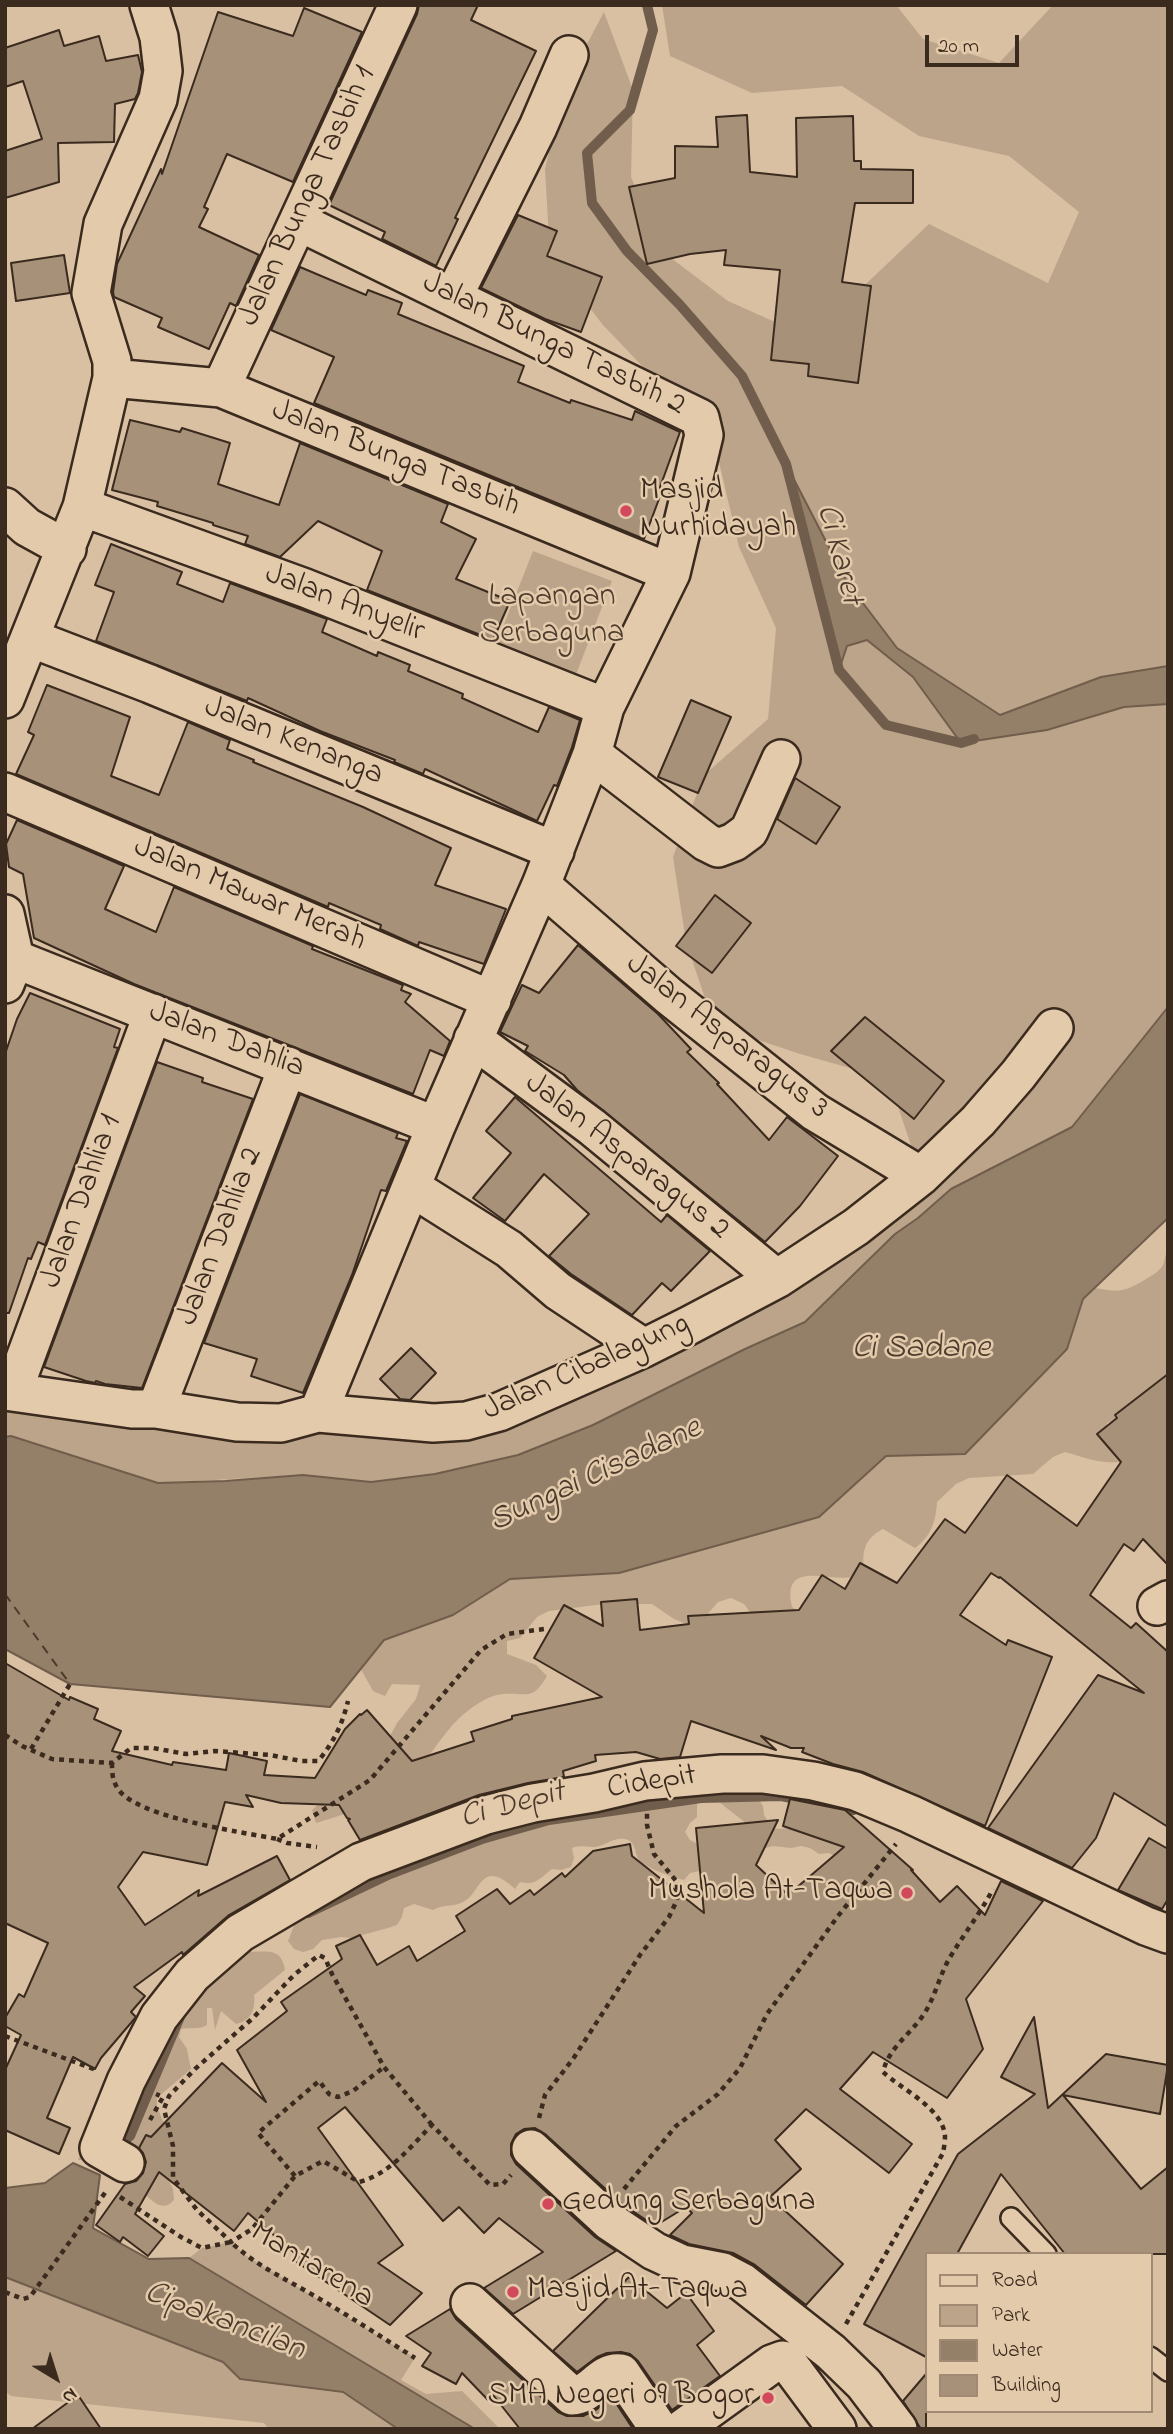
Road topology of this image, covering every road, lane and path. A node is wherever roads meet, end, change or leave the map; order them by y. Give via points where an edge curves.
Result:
1 (149, 5) edge
2 (398, 5) edge
3 (569, 55) dead end
4 (299, 222) junction
5 (453, 297) junction
6 (112, 378) junction
7 (221, 388) junction
8 (5, 507) edge
9 (82, 507) junction
10 (67, 549) junction
11 (671, 573) junction
12 (30, 638) junction
13 (5, 699) edge
14 (605, 707) junction
15 (592, 754) junction
16 (781, 760) dead end
17 (5, 792) edge
18 (555, 851) junction
19 (541, 885) junction
20 (5, 914) edge
21 (10, 972) edge
22 (492, 1000) junction
23 (153, 1013) junction
24 (1054, 1028) dead end
25 (474, 1039) junction
26 (289, 1066) junction
27 (436, 1125) junction
28 (921, 1176) junction
29 (411, 1187) junction
30 (777, 1279) junction
31 (644, 1348) junction
32 (9, 1391) edge
33 (156, 1409) junction
34 (318, 1413) junction
35 (544, 1629) dead end
36 (70, 1684) dead end
37 (348, 1701) dead end
38 (5, 1735) edge
39 (31, 1749) junction
40 (111, 1763) junction
41 (647, 1813) dead end
42 (900, 1836) dead end
43 (998, 1878) dead end
44 (1168, 1934) edge
45 (5, 2036) edge
46 (384, 2067) junction
47 (125, 2081) junction
48 (432, 2125) junction
49 (531, 2149) junction
50 (114, 2166) joint
51 (295, 2176) junction
52 (98, 2206) dead end
53 (1011, 2218) dead end
54 (609, 2221) junction
55 (232, 2242) junction
56 (1044, 2252) edge
57 (5, 2292) edge
58 (470, 2303) dead end
59 (831, 2352) junction
60 (415, 2358) dead end
61 (1152, 2359) edge
62 (1168, 2371) edge
63 (896, 2428) edge
64 (659, 2429) edge
65 (682, 2429) edge
66 (837, 2429) edge

1 - 6 street via 163,71 158,99 103,224 91,293 112,361
2 - 4 street, Jalan Bunga Tasbih 1
3 - 5 street
4 - 5 street, Jalan Bunga Tasbih 2
4 - 7 street, Jalan Bunga Tasbih 1
5 - 11 street, Jalan Bunga Tasbih 2 via 700,418 705,435
6 - 7 street, Jalan Bunga Tasbih
6 - 9 street
7 - 11 street, Jalan Bunga Tasbih
8 - 10 street via 27,527
9 - 10 street
9 - 14 street, Jalan Anyelir via 306,588
10 - 12 street
11 - 14 street, Jalan Bunga Tasbih 2
12 - 13 street
12 - 18 street, Jalan Kenanga
14 - 15 street, Jalan Bunga Tasbih 2
15 - 16 street via 718,848 749,831
15 - 18 street, Jalan Bunga Tasbih 2
17 - 22 street, Jalan Mawar Merah
18 - 19 street, Jalan Bunga Tasbih 2
19 - 22 street, Jalan Bunga Tasbih 2
19 - 28 street, Jalan Asparagus 3 via 669,996 806,1105
20 - 21 street
21 - 23 street, Jalan Dahlia
22 - 25 street, Jalan Bunga Tasbih 2
23 - 26 street, Jalan Dahlia
23 - 32 street, Jalan Dahlia 1
24 - 28 street, Jalan Cibalagung via 978,1121
25 - 27 street, Jalan Bunga Tasbih 2
25 - 30 street, Jalan Asparagus 2 via 592,1127
26 - 27 street, Jalan Dahlia
26 - 33 street, Jalan Dahlia 2
27 - 29 street, Jalan Bunga Tasbih 2
28 - 30 street, Jalan Cibalagung via 856,1227
29 - 31 street via 509,1249 558,1291
29 - 34 street, Jalan Bunga Tasbih 2
30 - 31 street, Jalan Cibalagung
31 - 34 street, Jalan Cibalagung via 499,1412 466,1421 433,1423
32 - 33 street, Jalan Cibalagung
33 - 34 street, Jalan Cibalagung via 237,1422 281,1423
35 - 40 path via 508,1634 481,1650 370,1780 277,1839 196,1825 156,1811 119,1791
36 - 39 path
37 - 40 path via 338,1734 318,1760 131,1748
38 - 39 path
39 - 40 path via 52,1759
41 - 49 path via 654,1854 677,1882 677,1900 545,2095
42 - 54 path via 767,2014 740,2068 718,2094 676,2126 623,2189
43 - 59 path via 948,1960 933,1999 886,2061 883,2072 940,2121 945,2135 943,2153
44 - 47 street, Cidepit via 855,1791 763,1774 645,1781 486,1815 361,1862 240,1933 192,1975 159,2017
45 - 47 path
46 - 48 path
46 - 51 path via 338,2097 320,2081 258,2133
46 - 55 path via 325,1958 319,1955 169,2096 164,2109 173,2146 173,2178 197,2210
47 - 50 street, Cidepit via 99,2148
48 - 49 path via 490,2185 503,2184
48 - 51 path via 374,2178 359,2182 323,2161
49 - 54 street
50 - 55 path, Mantarena via 181,2237 202,2248
51 - 55 path via 251,2229
52 - 57 path via 27,2299
53 - 56 lane
54 - 59 street via 682,2264 723,2272 742,2282
55 - 60 path, Mantarena via 266,2269
58 - 64 street via 572,2396 582,2395 610,2373 621,2373
59 - 63 street via 864,2384
61 - 62 lane
65 - 66 street via 783,2360

